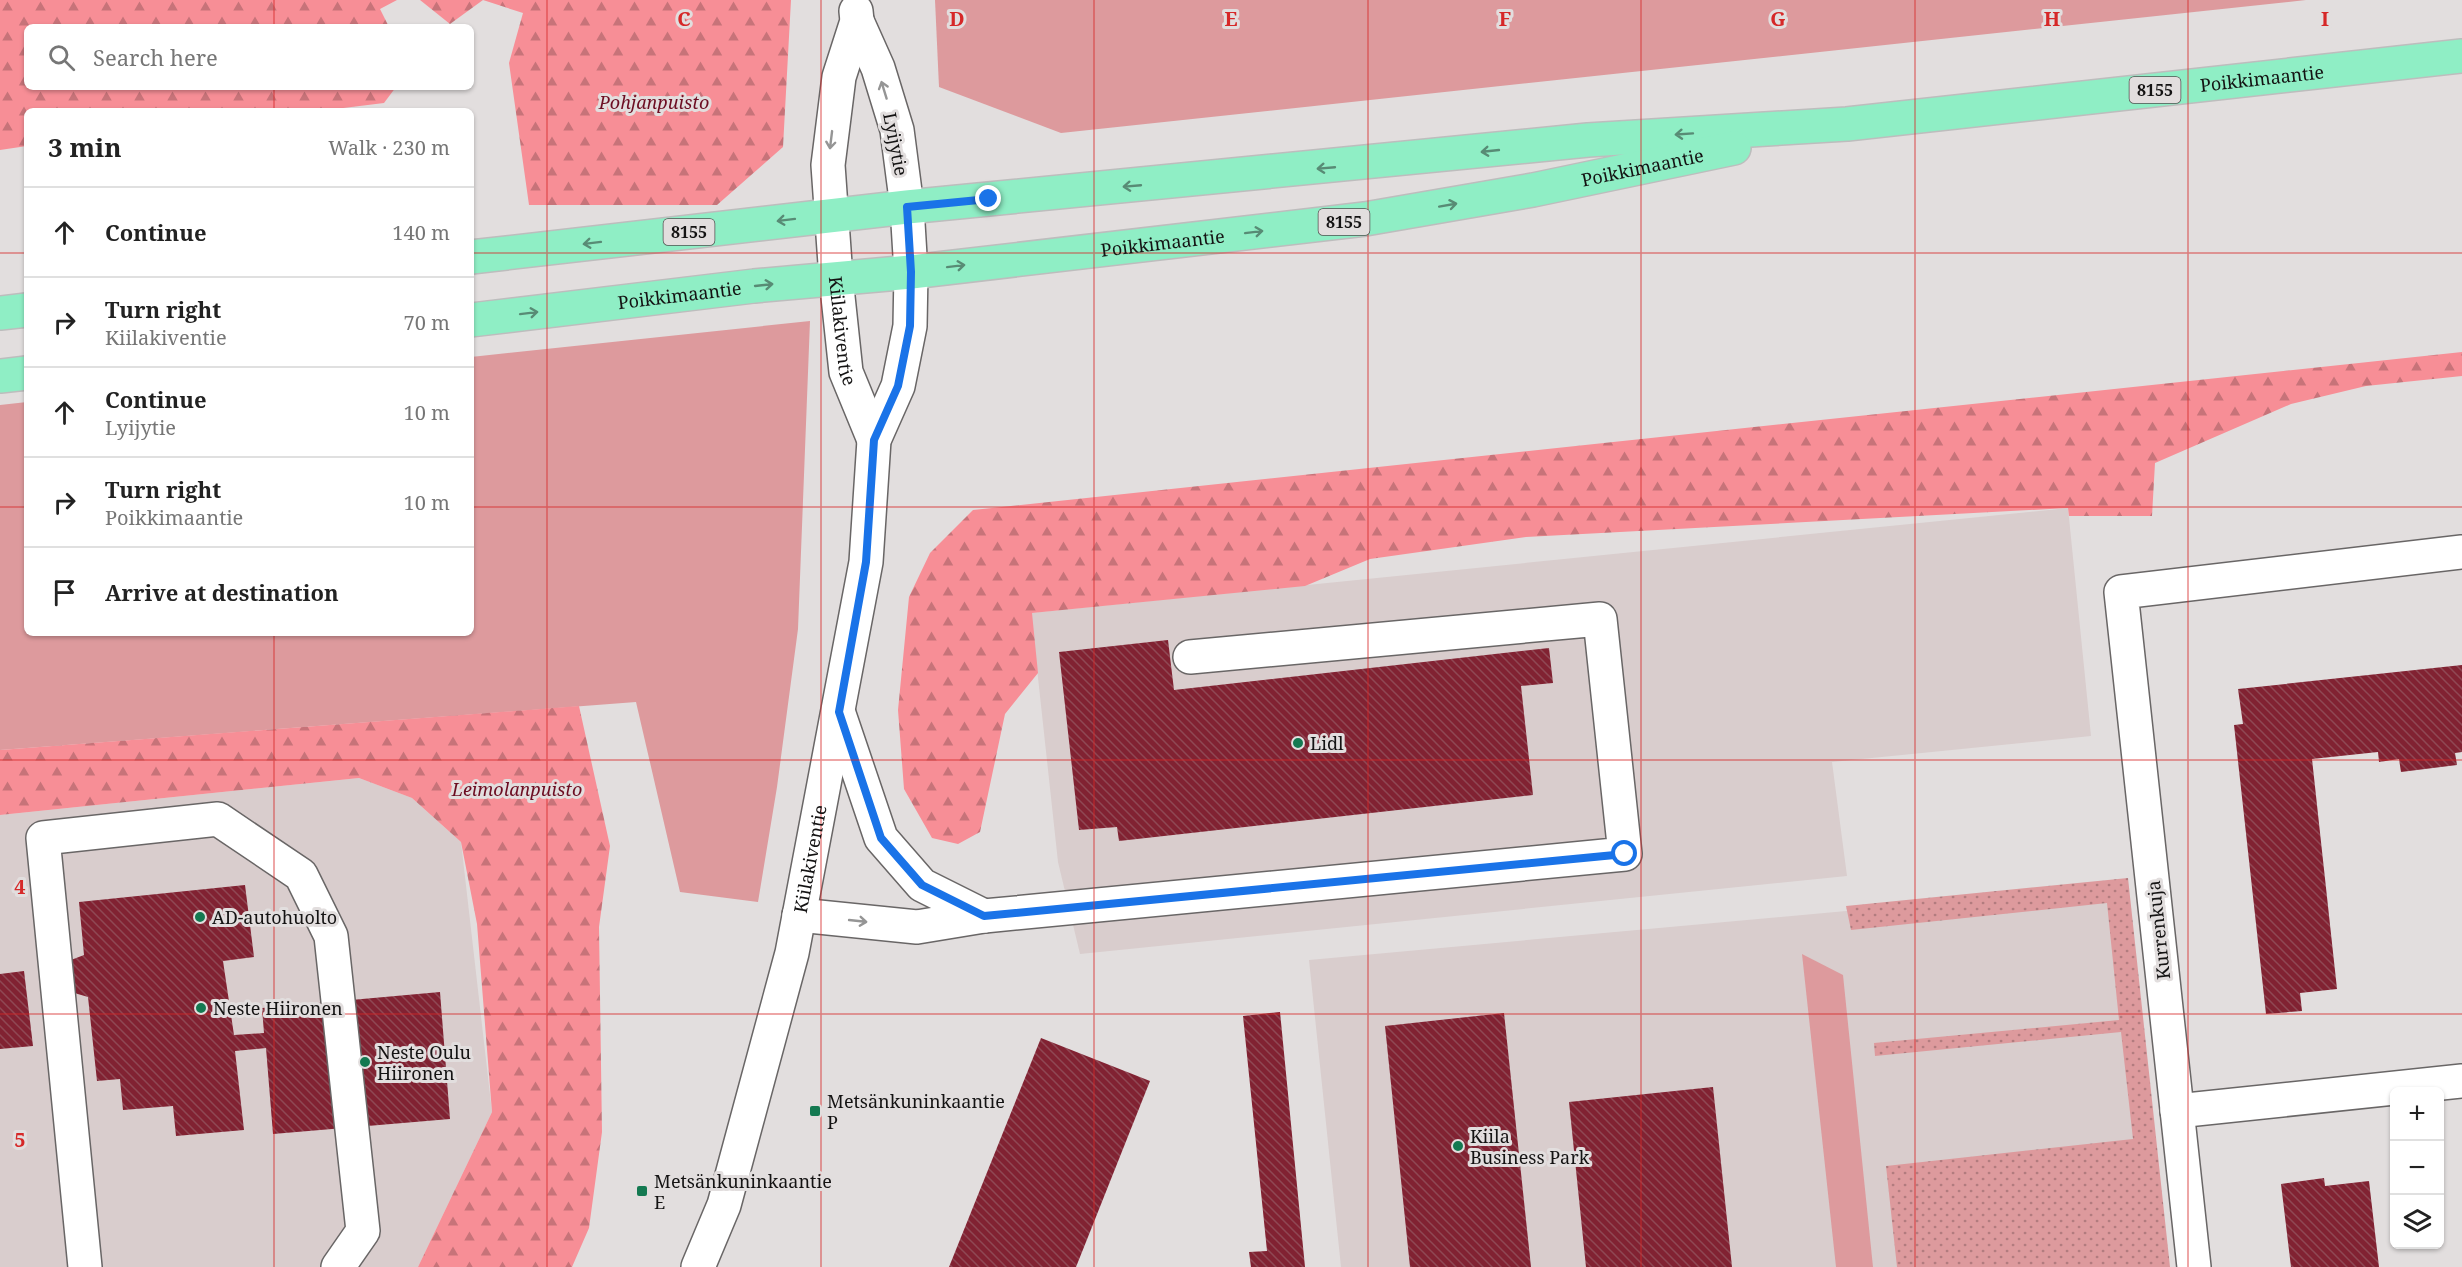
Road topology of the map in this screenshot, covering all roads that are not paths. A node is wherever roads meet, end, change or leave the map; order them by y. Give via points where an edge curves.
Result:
1 (856, 11) edge
2 (2462, 56) edge
3 (1847, 124) junction
4 (907, 207) junction
5 (831, 215) junction
6 (474, 258) edge
7 (911, 272) junction
8 (836, 278) junction
9 (24, 310) edge
10 (0, 313) edge
11 (474, 320) edge
12 (24, 373) edge
13 (0, 376) edge
14 (874, 440) junction
15 (2462, 552) edge
16 (1190, 657) dead end
17 (839, 712) junction
18 (799, 915) junction
19 (984, 916) junction
20 (2462, 1081) edge
21 (2177, 1111) junction
22 (85, 1267) edge
23 (338, 1267) edge
24 (698, 1267) edge
25 (2194, 1267) edge

4 -> 1 street, Lyijytie via 897,130
1 -> 5 street, Lyijytie via 839,77 828,165
2 - 3 main road, Poikkimaantie / 8155
3 -> 4 main road, Poikkimaantie / 8155 via 1588,140
7 -> 3 main road, Poikkimaantie / 8155 via 1365,219 1533,190
4 - 5 main road, Poikkimaantie / 8155
4 - 7 street, Lyijytie
5 -> 6 main road, Poikkimaantie / 8155
5 - 8 street, Kiilakiventie
7 - 8 main road, Poikkimaantie / 8155
7 - 14 street, Kiilakiventie via 910,326 898,386
11 -> 8 main road, Poikkimaantie / 8155
8 - 14 street, Kiilakiventie via 846,372
9 - 10 main road
12 - 13 main road
14 - 17 street, Kiilakiventie via 866,562
15 - 21 street, Kurrenkuja via 2121,592
16 - 19 street via 1600,619 1625,854
17 - 18 street, Kiilakiventie
17 - 19 street via 881,838 922,885
18 -> 19 street via 917,927
18 - 24 street, Kiilakiventie via 724,1205
20 - 21 street
21 - 25 street, Kurrenkuja
22 - 23 street via 43,838 218,819 301,875 332,936 363,1231

